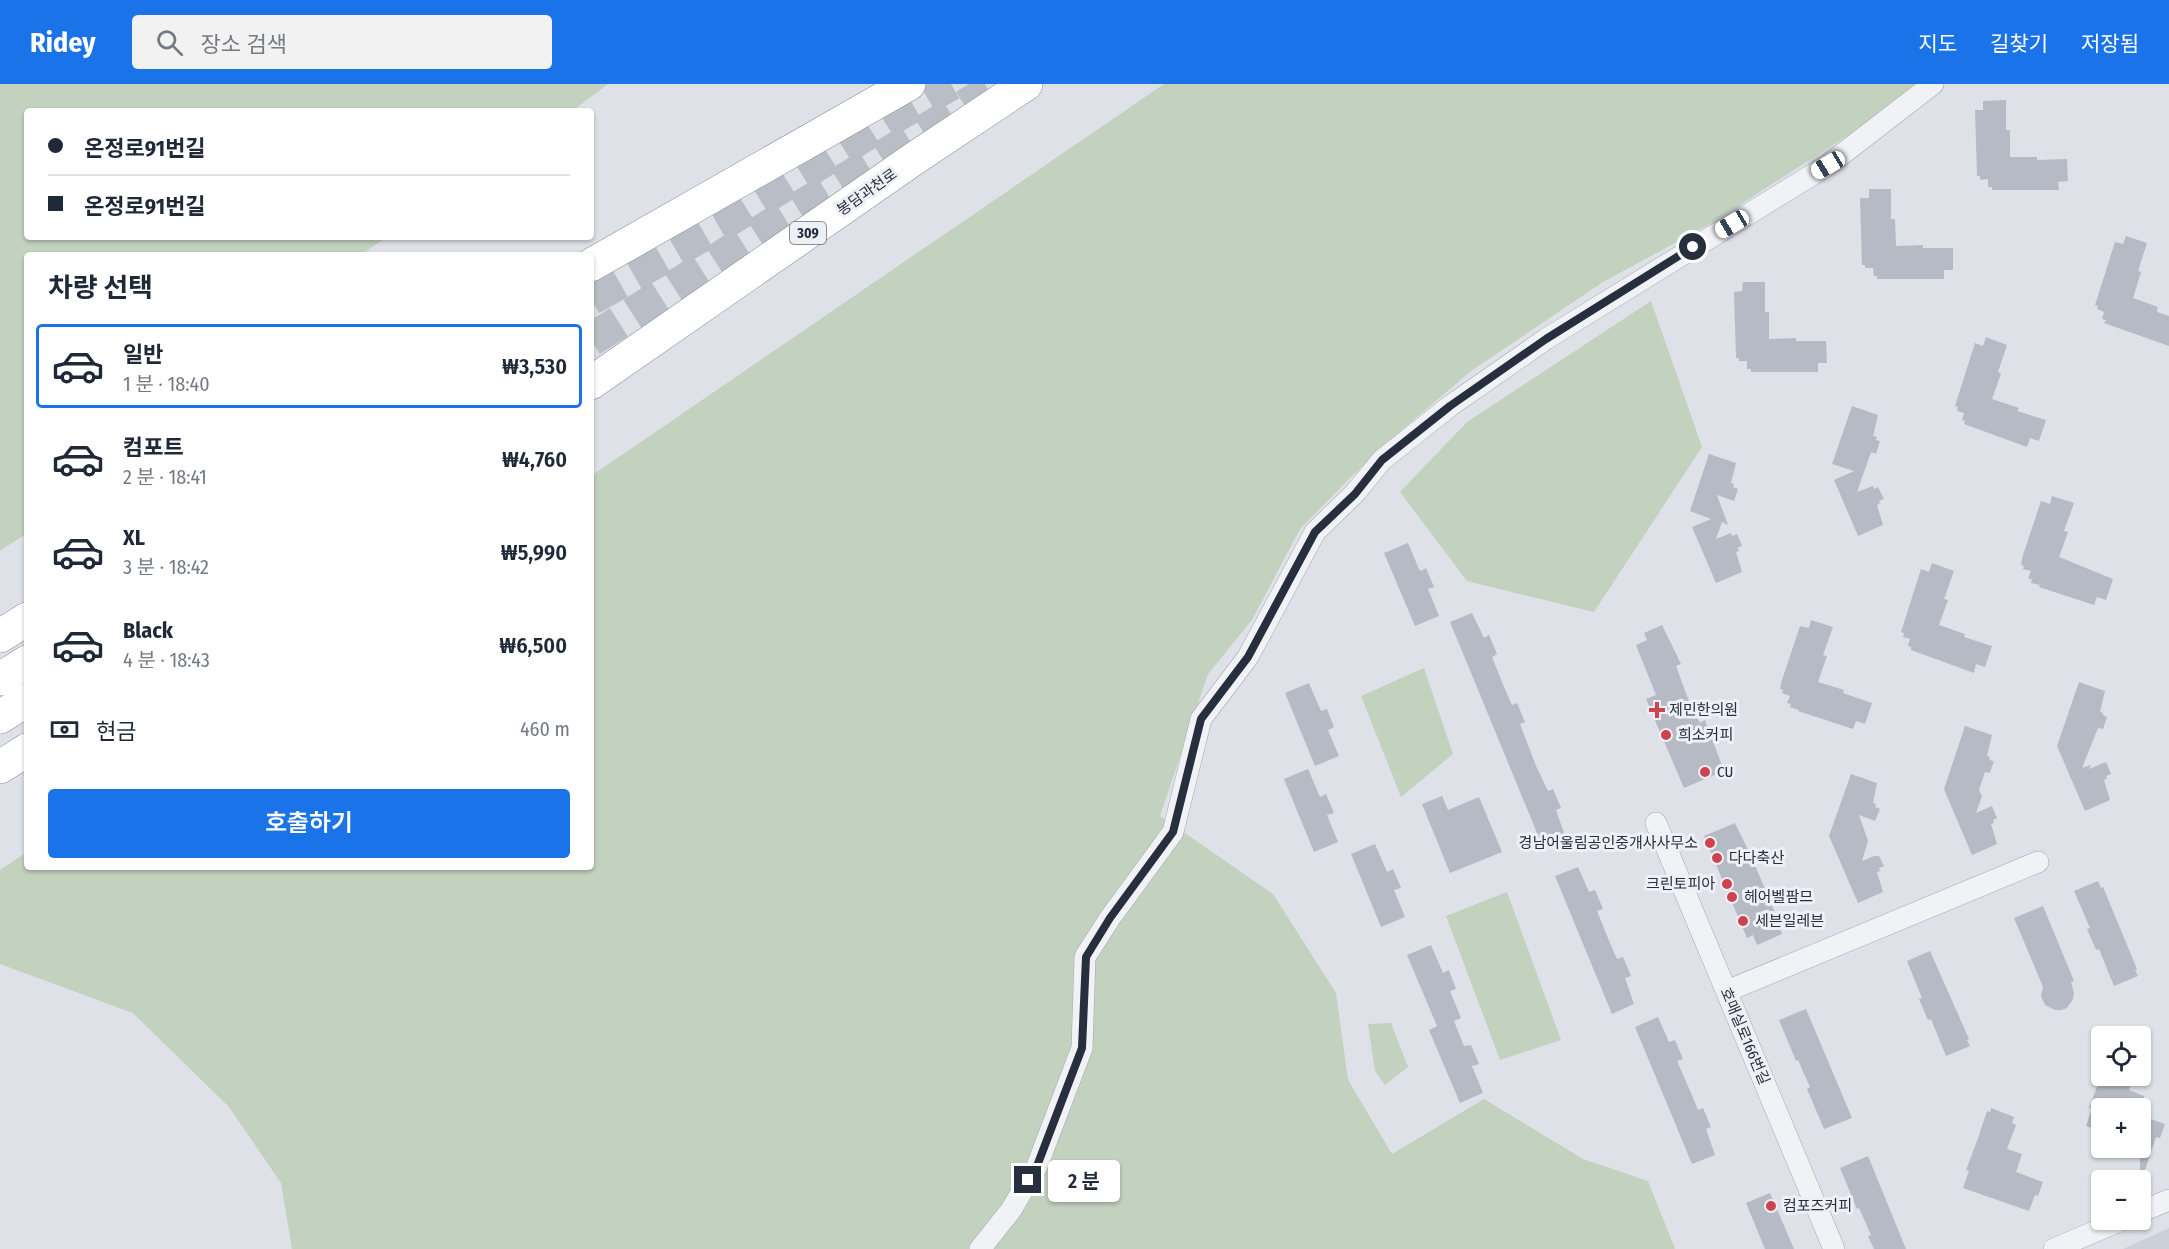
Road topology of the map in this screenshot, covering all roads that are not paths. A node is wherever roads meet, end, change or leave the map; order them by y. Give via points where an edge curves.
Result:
1 (909, 84) edge
2 (1026, 84) edge
3 (1933, 84) edge
4 (594, 263) edge
5 (594, 381) edge
6 (24, 621) edge
7 (0, 636) edge
8 (24, 664) edge
9 (0, 680) edge
10 (24, 702) edge
11 (0, 717) edge
12 (24, 752) edge
13 (0, 767) edge
14 (1656, 823) dead end
15 (2038, 862) dead end
16 (1727, 991) junction
17 (2169, 1200) edge
18 (2151, 1207) edge
19 (2099, 1230) edge
20 (980, 1249) edge
21 (1834, 1249) edge
22 (2054, 1249) edge

1 - 4 highway
2 - 5 highway, 봉담과천로 / 309
3 - 20 street via 1828,165 1546,339 1450,406 1382,460 1355,494 1315,532 1248,657 1201,719 1173,832 1086,957 1082,1048 1037,1166 1011,1210
6 - 7 highway
8 - 9 highway
10 - 11 highway
12 - 13 highway
14 - 16 street, 호매실로166번길
15 - 16 street
16 - 21 street, 호매실로166번길
17 - 18 street
19 - 22 street

